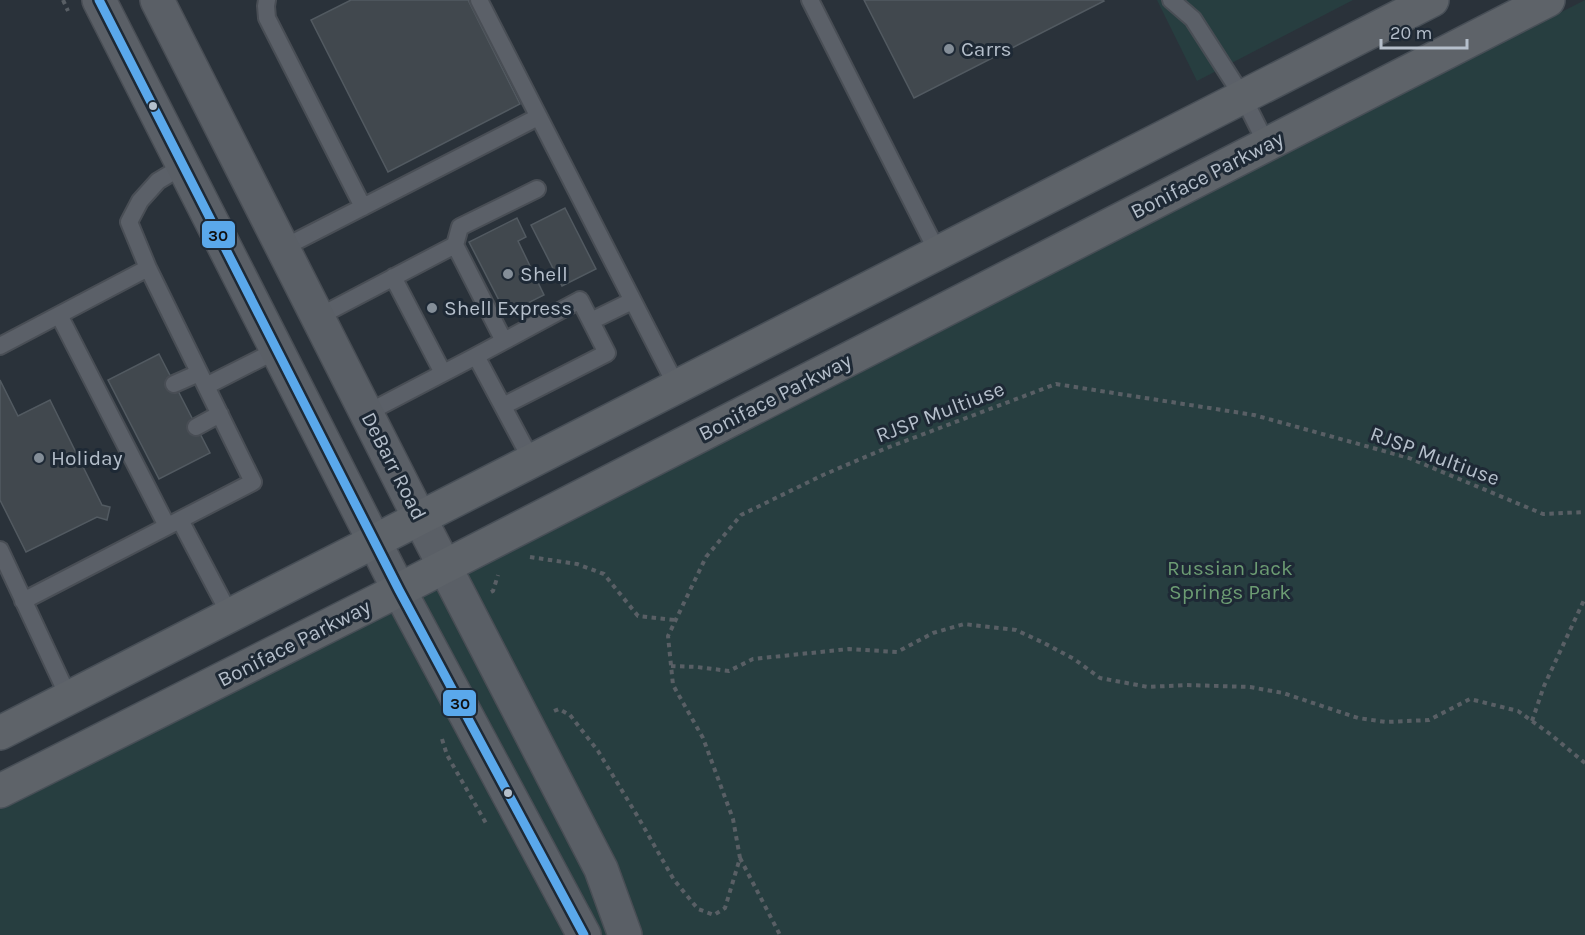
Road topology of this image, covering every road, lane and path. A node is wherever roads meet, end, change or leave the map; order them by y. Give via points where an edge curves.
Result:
1 (157, 0) edge
2 (267, 0) edge
3 (478, 0) edge
4 (810, 0) edge
5 (1171, 0) edge
6 (1432, 0) edge
7 (1548, 0) edge
8 (104, 2) edge
9 (1243, 97) junction
10 (538, 117) junction
11 (1267, 145) junction
12 (183, 166) junction
13 (537, 189) dead end
14 (363, 207) junction
15 (455, 245) junction
16 (283, 248) junction
17 (938, 253) junction
18 (148, 267) junction
19 (393, 277) junction
20 (632, 301) junction
21 (59, 315) junction
22 (318, 317) junction
23 (591, 321) junction
24 (504, 341) junction
25 (0, 346) edge
26 (277, 350) junction
27 (476, 356) junction
28 (443, 373) junction
29 (203, 379) junction
30 (174, 384) dead end
31 (677, 387) junction
32 (502, 406) junction
33 (367, 413) junction
34 (220, 414) junction
35 (196, 427) dead end
36 (532, 461) junction
37 (1585, 512) edge
38 (420, 519) junction
39 (173, 523) junction
40 (374, 541) junction
41 (0, 550) edge
42 (523, 556) dead end
43 (446, 566) junction
44 (499, 573) dead end
45 (399, 590) junction
46 (493, 591) dead end
47 (1585, 598) edge
48 (23, 601) junction
49 (230, 615) junction
50 (675, 620) junction
51 (671, 666) junction
52 (69, 698) junction
53 (548, 713) dead end
54 (1532, 721) junction
55 (0, 733) edge
56 (1585, 763) edge
57 (0, 791) edge
58 (740, 858) junction
59 (584, 935) edge
60 (625, 935) edge
61 (780, 935) edge

1 - 16 main road, DeBarr Road
2 - 14 lane via 267,18
3 - 10 lane
4 - 17 lane
5 - 9 lane via 1193,19
6 - 9 main road
7 - 11 main road, Boniface Parkway
8 - 12 main road
9 - 11 lane
9 - 17 main road
10 - 14 lane
10 - 20 lane
11 - 43 main road, Boniface Parkway
12 - 18 lane via 158,181 140,201 129,222
12 - 26 main road
13 - 15 lane via 460,227
14 - 16 lane
15 - 19 lane
15 - 24 lane
16 - 22 main road, DeBarr Road
17 - 31 main road
18 - 21 lane
18 - 29 lane
19 - 22 lane
19 - 28 lane
20 - 23 lane
20 - 31 lane
21 - 25 lane
21 - 39 lane via 117,414
22 - 33 main road, DeBarr Road
23 - 24 lane via 580,300
23 - 32 lane via 607,353
24 - 27 lane
26 - 29 lane
26 - 40 main road
27 - 28 lane
27 - 32 lane
28 - 33 lane
29 - 30 lane
29 - 34 lane
31 - 36 main road
32 - 36 lane
33 - 38 main road, DeBarr Road
34 - 35 lane
34 - 39 lane via 253,482
36 - 38 main road
37 - 50 path, RJSP Multiuse via 1543,514 1409,458 1254,415 1056,384 884,449 741,515 706,557
38 - 40 main road
38 - 43 main road, DeBarr Road
39 - 48 lane
39 - 49 lane
40 - 45 main road
40 - 49 main road
41 - 48 lane
42 - 50 path via 577,564 604,574 639,615
43 - 45 main road, Boniface Parkway
43 - 60 main road, DeBarr Road via 601,869
44 - 46 path
45 - 57 main road, Boniface Parkway
45 - 59 main road
47 - 54 path
48 - 52 lane
49 - 52 main road
50 - 51 path, RJSP Multiuse via 668,636
51 - 54 path via 729,671 753,659 849,649 897,652 933,633 964,624 1016,630 1074,659 1100,678 1123,683 1148,687 1250,687 1283,693 1358,718 1386,722 1429,720 1470,699 1518,711
51 - 58 path, RJSP Multiuse via 672,686 703,738 734,819
52 - 55 main road
53 - 58 path, RJSP Multiuse via 559,709 570,715 598,751 674,880 698,909 714,915 725,908
54 - 56 path
58 - 61 path

